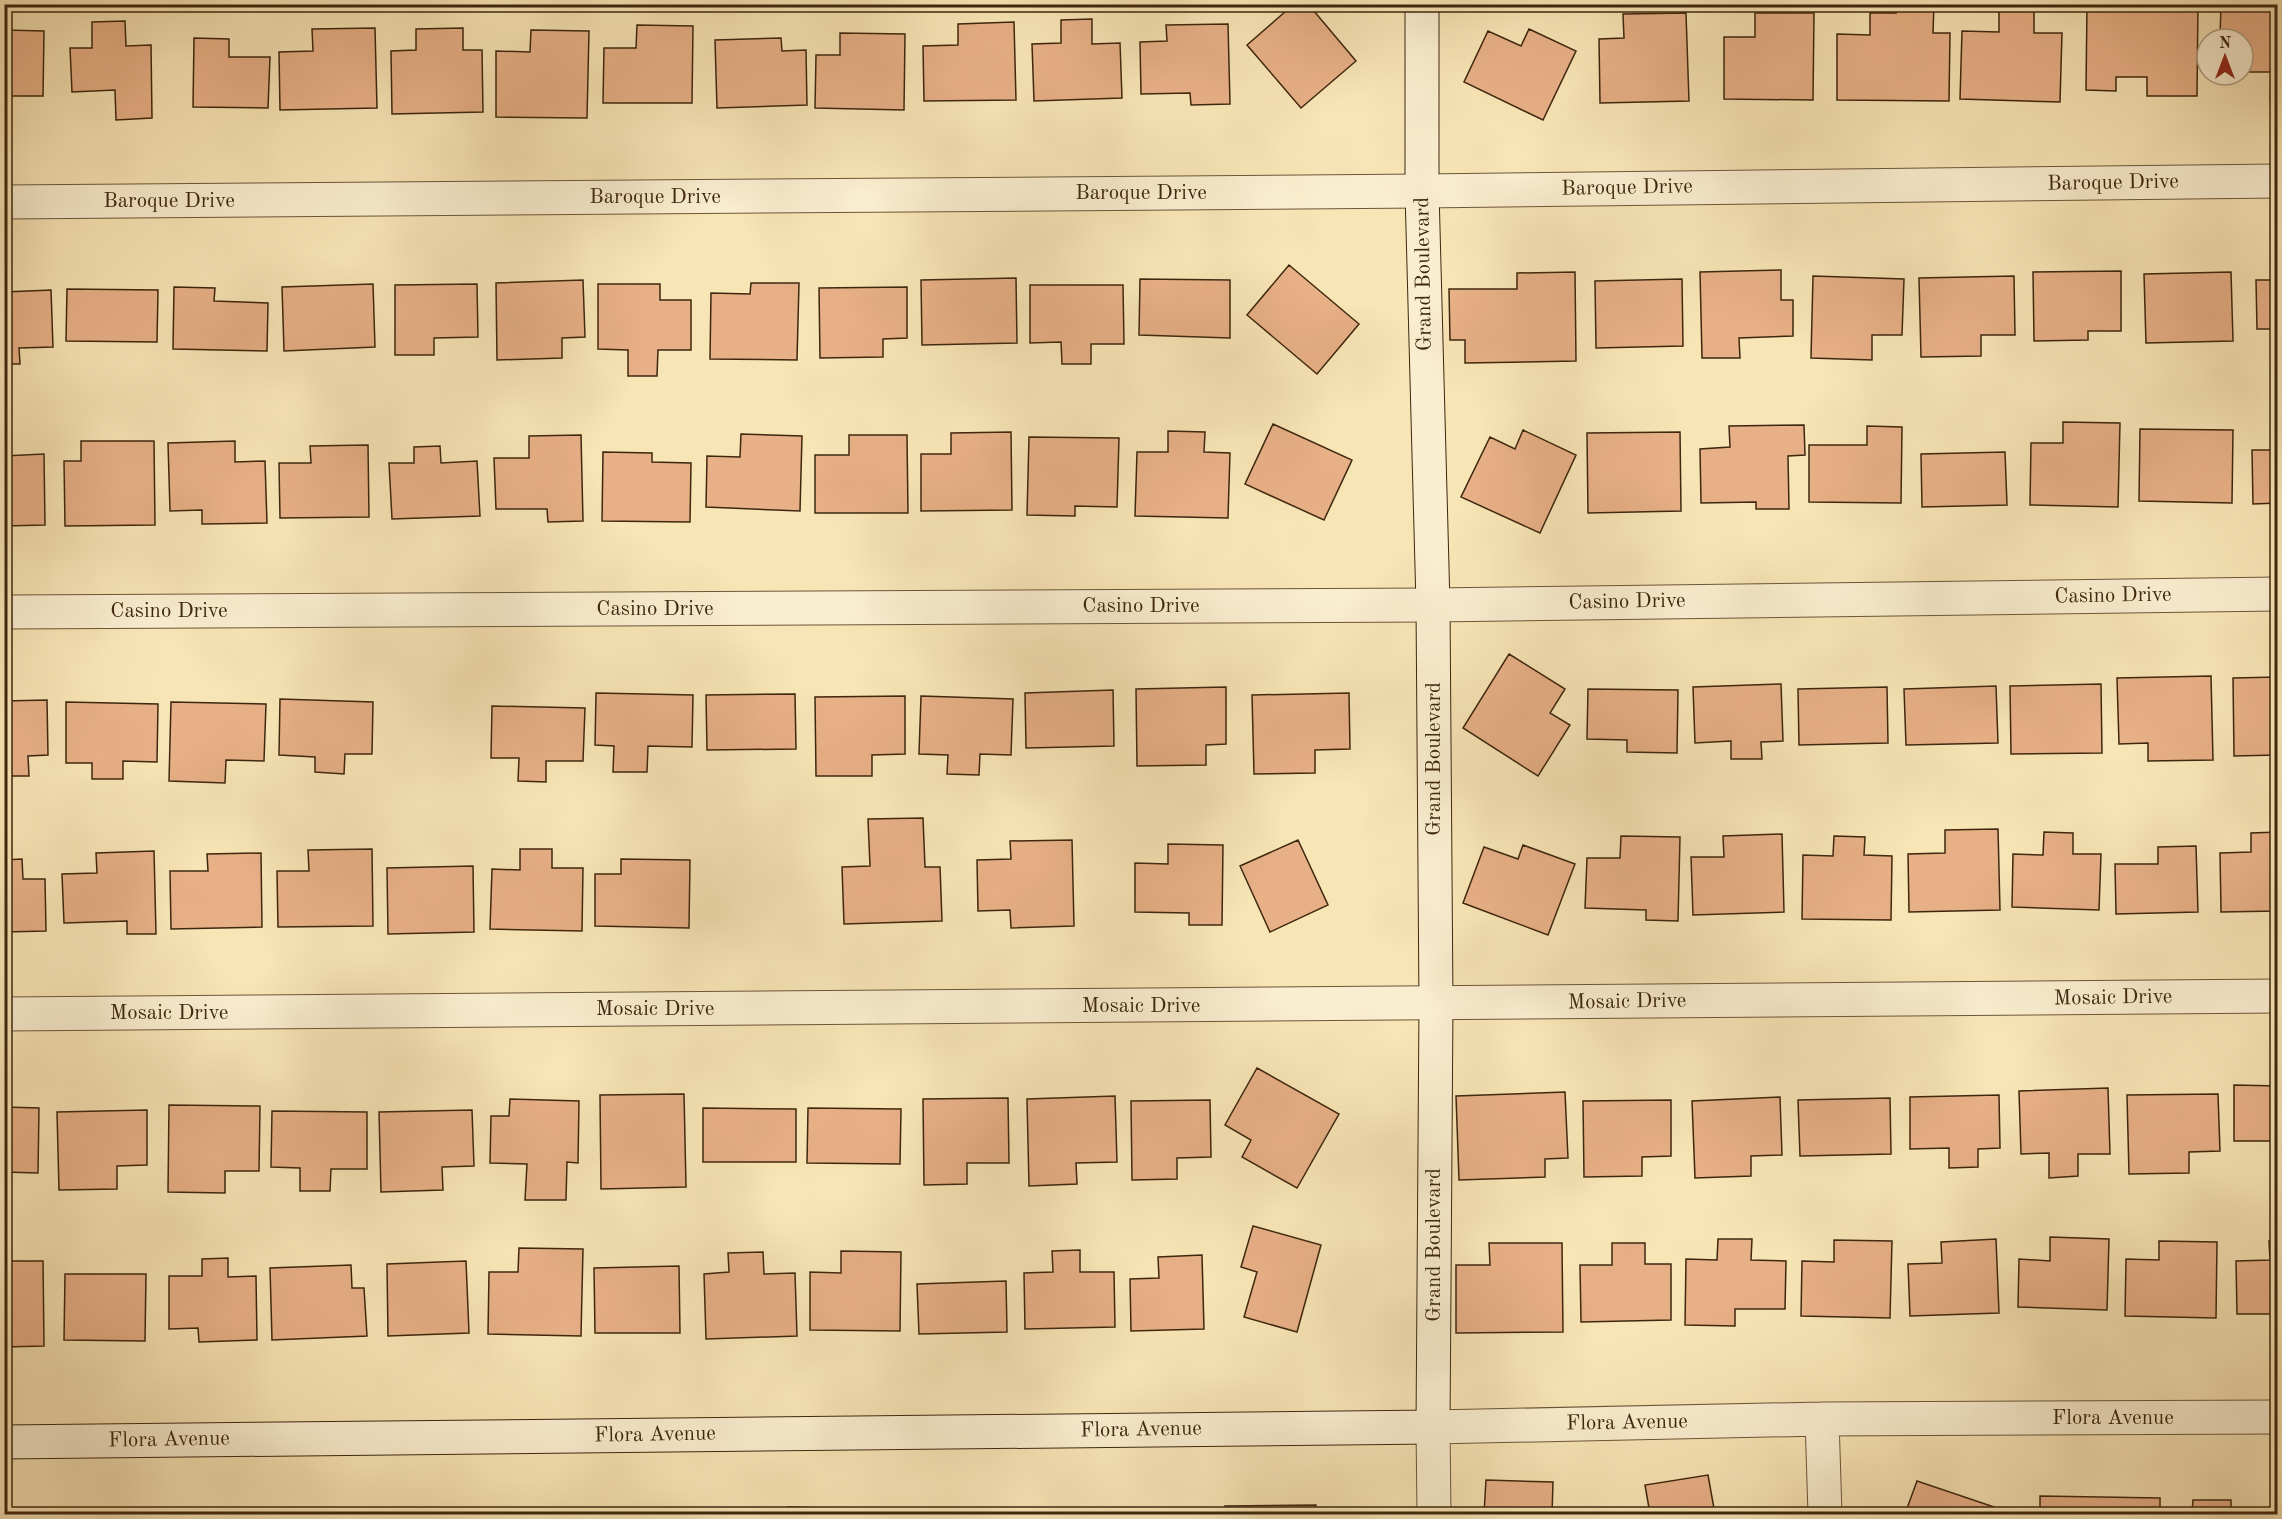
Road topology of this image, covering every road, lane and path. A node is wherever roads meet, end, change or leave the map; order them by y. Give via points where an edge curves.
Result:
1 (1422, 4) edge
2 (2277, 181) edge
3 (1422, 191) junction
4 (4, 202) edge
5 (2277, 594) edge
6 (1433, 605) junction
7 (4, 612) edge
8 (2277, 996) edge
9 (1436, 1004) junction
10 (4, 1014) edge
11 (2277, 1417) edge
12 (1822, 1419) junction
13 (1433, 1427) junction
14 (4, 1442) edge
15 (1434, 1515) edge
16 (1825, 1515) edge

1 - 3 street, Grand Boulevard
2 - 3 street, Baroque Drive
3 - 4 street, Baroque Drive
3 - 6 street, Grand Boulevard
5 - 6 street, Casino Drive
6 - 7 street, Casino Drive
6 - 9 street, Grand Boulevard
8 - 9 street, Mosaic Drive
9 - 10 street, Mosaic Drive
9 - 13 street, Grand Boulevard
11 - 12 street, Flora Avenue
12 - 13 street, Flora Avenue
12 - 16 street
13 - 14 street, Flora Avenue
13 - 15 street, Grand Boulevard

